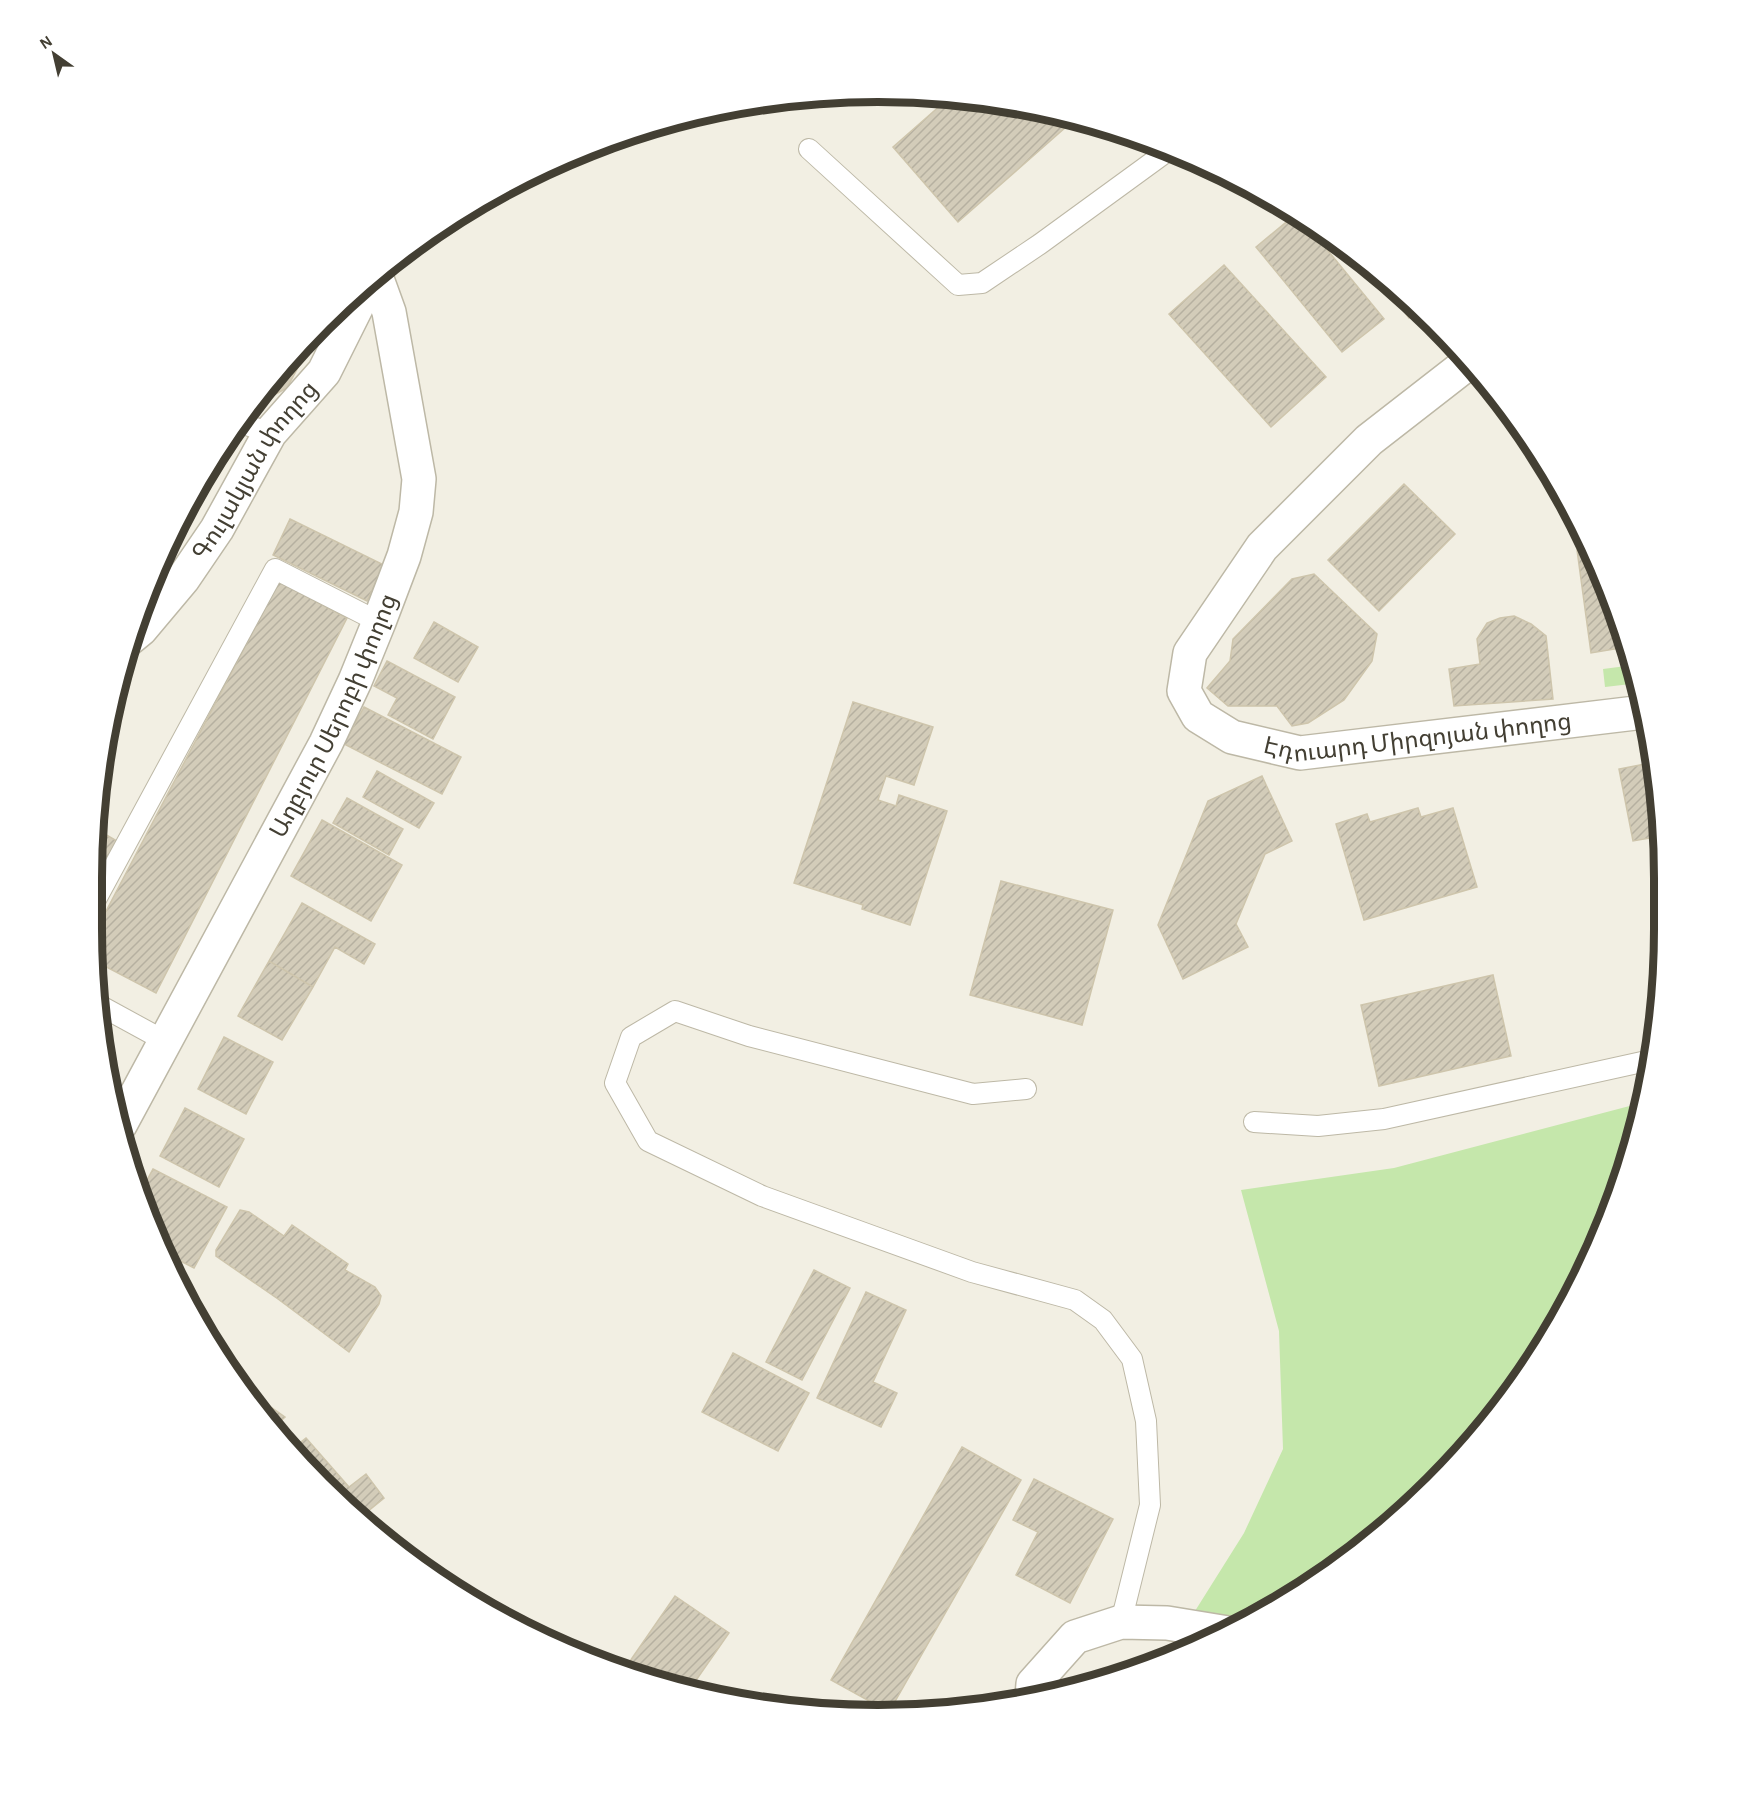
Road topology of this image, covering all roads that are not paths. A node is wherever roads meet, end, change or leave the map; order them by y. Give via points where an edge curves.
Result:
1 (809, 148) dead end
2 (1161, 156) edge
3 (379, 284) edge
4 (358, 303) edge
5 (1462, 367) edge
6 (256, 428) edge
7 (379, 622) junction
8 (145, 625) edge
9 (1636, 713) edge
10 (102, 888) edge
11 (107, 1009) edge
12 (165, 1041) junction
13 (1642, 1062) edge
14 (1026, 1089) dead end
15 (125, 1116) edge
16 (1254, 1122) dead end
17 (1120, 1622) junction
18 (1210, 1630) edge
19 (1033, 1689) edge

1 - 2 lane via 958,285 982,284
3 - 7 street, Աղբյուր Սերոբի փողոց via 389,312 419,479 416,512 404,556
4 - 6 street, Գուլակյան փողոց via 324,372
5 - 9 street, Էդուարդ Միրզոյան փողոց via 1369,440 1262,547 1190,653 1184,691 1198,716 1232,737 1300,753
6 - 8 street, Գուլակյան փողոց via 217,529 183,579
7 - 10 lane via 275,569
7 - 12 street, Աղբյուր Սերոբի փողոց via 326,743
11 - 12 lane
12 - 15 street, Աղբյուր Սերոբի փողոց
13 - 16 lane via 1384,1119 1318,1126
14 - 17 lane via 973,1094 749,1036 675,1011 631,1037 615,1083 648,1141 762,1196 972,1272 1075,1300 1103,1320 1132,1359 1146,1421 1150,1505
17 - 18 street via 1167,1623
17 - 19 street via 1075,1637

